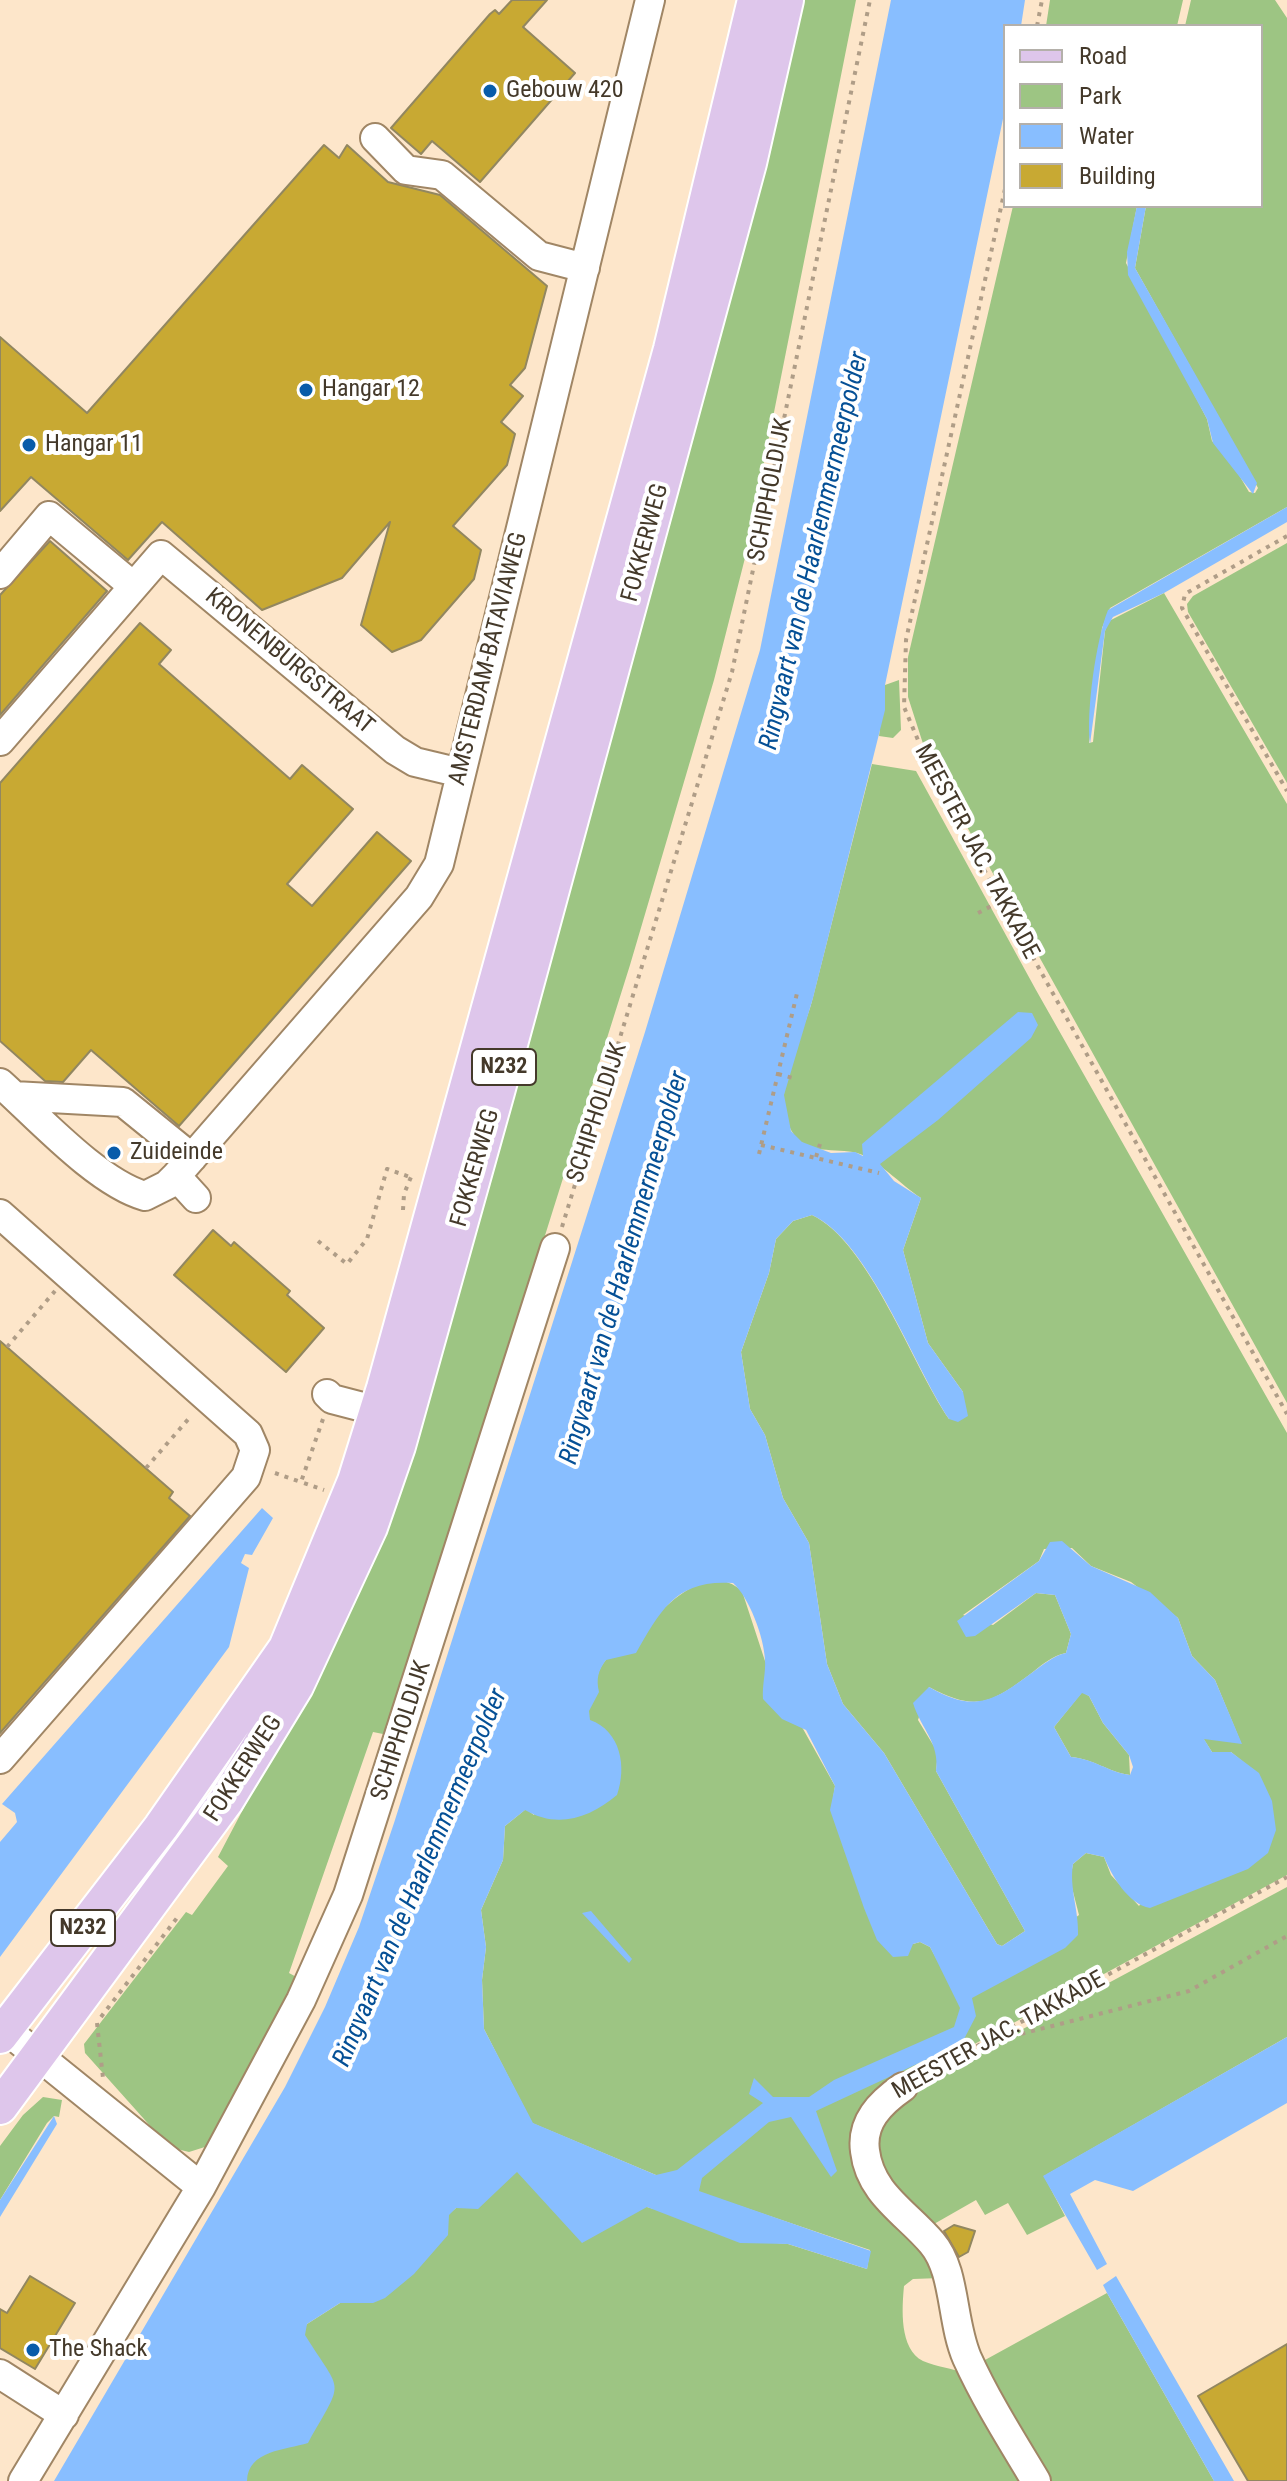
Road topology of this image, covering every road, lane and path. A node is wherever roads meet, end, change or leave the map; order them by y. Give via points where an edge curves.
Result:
1 (650, 0) edge
2 (755, 0) edge
3 (786, 0) edge
4 (870, 0) edge
5 (1042, 0) edge
6 (1037, 24) edge
7 (375, 138) dead end
8 (1003, 198) edge
9 (585, 268) junction
10 (1287, 536) edge
11 (0, 574) edge
12 (133, 586) junction
13 (0, 741) edge
14 (461, 773) junction
15 (1287, 791) edge
16 (1001, 901) junction
17 (978, 913) dead end
18 (798, 989) dead end
19 (778, 1074) junction
20 (793, 1078) dead end
21 (7, 1090) edge
22 (820, 1144) dead end
23 (761, 1145) junction
24 (759, 1154) dead end
25 (816, 1158) junction
26 (184, 1167) junction
27 (879, 1173) dead end
28 (411, 1177) dead end
29 (196, 1198) dead end
30 (0, 1214) edge
31 (318, 1241) dead end
32 (555, 1248) joint
33 (69, 1275) junction
34 (7, 1347) dead end
35 (327, 1394) dead end
36 (207, 1397) junction
37 (378, 1411) junction
38 (1287, 1414) edge
39 (146, 1468) dead end
40 (275, 1473) dead end
41 (301, 1482) dead end
42 (0, 1759) edge
43 (1287, 1877) edge
44 (1287, 1936) edge
45 (3, 2032) edge
46 (1000, 2032) junction
47 (39, 2054) junction
48 (903, 2087) joint
49 (0, 2107) edge
50 (201, 2187) junction
51 (0, 2374) edge
52 (64, 2415) junction
53 (23, 2481) edge
54 (1036, 2481) edge

1 - 9 street, AMSTERDAM-BATAVIAWEG
2 - 37 main road, FOKKERWEG / N232 via 671,349
3 - 47 main road, FOKKERWEG / N232 via 749,163 501,1077 398,1446 370,1527 296,1686 226,1801
4 - 32 path, SCHIPHOLDIJK via 732,672
5 - 6 path
7 - 9 street via 406,170 442,175 539,256
8 - 16 path, MEESTER JAC. TAKKADE via 902,673 910,725
9 - 14 street, AMSTERDAM-BATAVIAWEG
10 - 15 path via 1185,594 1182,608
11 - 12 street via 49,516
12 - 13 street
12 - 14 street, KRONENBURGSTRAAT via 161,555 395,750 415,762
14 - 26 street, AMSTERDAM-BATAVIAWEG via 439,864 419,897
16 - 17 path
16 - 38 path, MEESTER JAC. TAKKADE
18 - 19 path
19 - 20 path
19 - 23 path
21 - 26 street via 123,1102
21 - 26 street, AMSTERDAM-BATAVIAWEG via 124,1190 145,1196 167,1185
22 - 25 path
23 - 24 path
23 - 25 path
25 - 27 path
26 - 29 street
28 - 31 path via 387,1169 367,1239 347,1264
30 - 33 street
32 - 50 street, SCHIPHOLDIJK via 348,1895 301,2000
33 - 34 path
33 - 36 street
35 - 37 street
36 - 39 path
36 - 42 street via 248,1434 255,1450 246,1477
37 - 45 main road, FOKKERWEG / N232 via 286,1648 161,1827
40 - 41 path
43 - 46 path, MEESTER JAC. TAKKADE
44 - 46 path via 1189,1991 1013,2036
45 - 47 street
46 - 48 path, MEESTER JAC. TAKKADE
47 - 49 main road, FOKKERWEG / N232
47 - 50 street
48 - 54 street, MEESTER JAC. TAKKADE via 875,2111 864,2132 871,2174 882,2193 933,2244 949,2274 953,2319 967,2358
50 - 52 street, SCHIPHOLDIJK
51 - 52 street
52 - 53 street, SCHIPHOLDIJK

